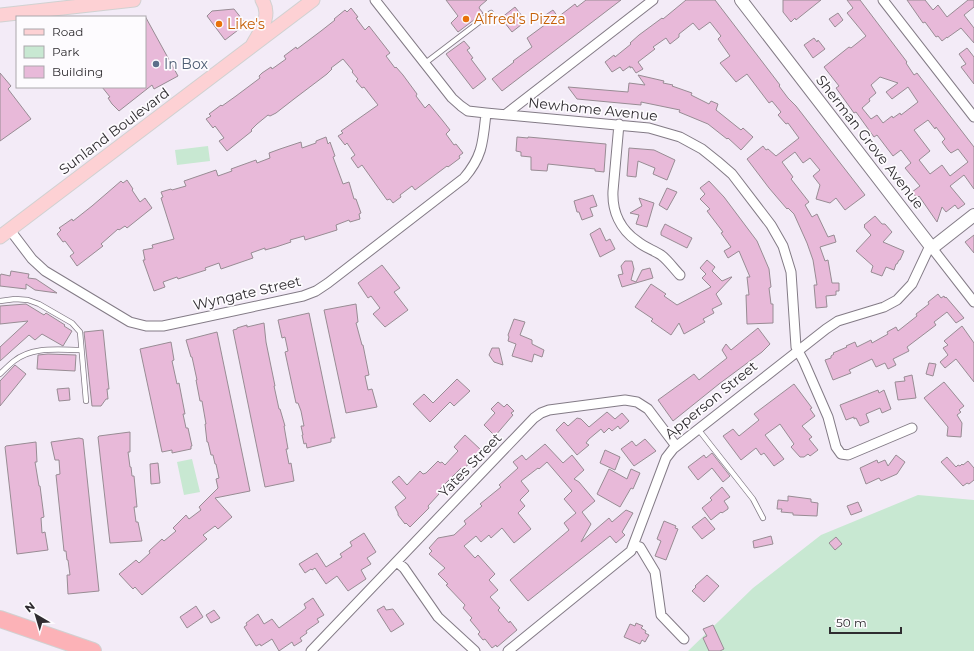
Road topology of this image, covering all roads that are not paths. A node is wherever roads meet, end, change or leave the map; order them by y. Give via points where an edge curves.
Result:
1 (134, 0) edge
2 (262, 0) edge
3 (313, 0) edge
4 (375, 0) edge
5 (653, 0) edge
6 (741, 0) edge
7 (883, 0) edge
8 (491, 13) dead end
9 (0, 15) edge
10 (250, 49) junction
11 (424, 64) junction
12 (486, 113) junction
13 (506, 114) junction
14 (974, 118) edge
15 (619, 124) junction
16 (974, 215) edge
17 (3, 235) edge
18 (932, 248) junction
19 (680, 275) dead end
20 (0, 301) edge
21 (974, 302) edge
22 (81, 350) junction
23 (798, 350) junction
24 (0, 374) edge
25 (86, 401) dead end
26 (912, 428) dead end
27 (698, 429) junction
28 (676, 446) junction
29 (763, 518) dead end
30 (634, 545) junction
31 (397, 562) junction
32 (0, 619) edge
33 (684, 639) dead end
34 (93, 651) edge
35 (311, 651) edge
36 (475, 651) edge
37 (508, 651) edge

1 - 9 main road
2 - 10 main road via 267,8 265,22
3 - 10 main road, Sunland Boulevard
4 - 11 street, Newhome Avenue
5 - 13 street
6 - 18 street, Sherman Grove Avenue
7 - 14 street
8 - 11 lane
10 - 17 main road, Sunland Boulevard
11 - 12 street, Newhome Avenue via 461,106 468,111
12 - 13 street, Newhome Avenue
12 - 17 street, Wyngate Street via 480,154 464,178 328,283 303,296 164,326 141,326 124,319 45,271
13 - 15 street, Newhome Avenue
15 - 19 street via 612,199 615,213 619,222 636,241 662,256
15 - 23 street, Newhome Avenue via 649,128 680,137 702,149 732,174 771,225 787,258 791,272 794,335
16 - 18 street, Apperson Street
18 - 21 street, Sherman Grove Avenue
18 - 23 street, Apperson Street via 928,250 912,284 897,300 884,307 838,321
20 - 22 lane via 28,300 40,304 72,323 80,332
22 - 24 lane via 36,350 13,361
22 - 25 lane
23 - 26 street, Newhome Avenue via 828,417 836,447 841,454 848,455
23 - 27 street, Apperson Street
27 - 28 street, Apperson Street
27 - 29 lane via 753,499
28 - 30 street, Apperson Street via 666,458
28 - 31 street, Yates Street via 648,409 638,402 625,400 549,410 534,418
30 - 33 street via 640,548 655,572 661,615
30 - 37 street, Apperson Street via 628,554
31 - 35 street, Yates Street
31 - 36 street via 404,568 438,617
32 - 34 highway

